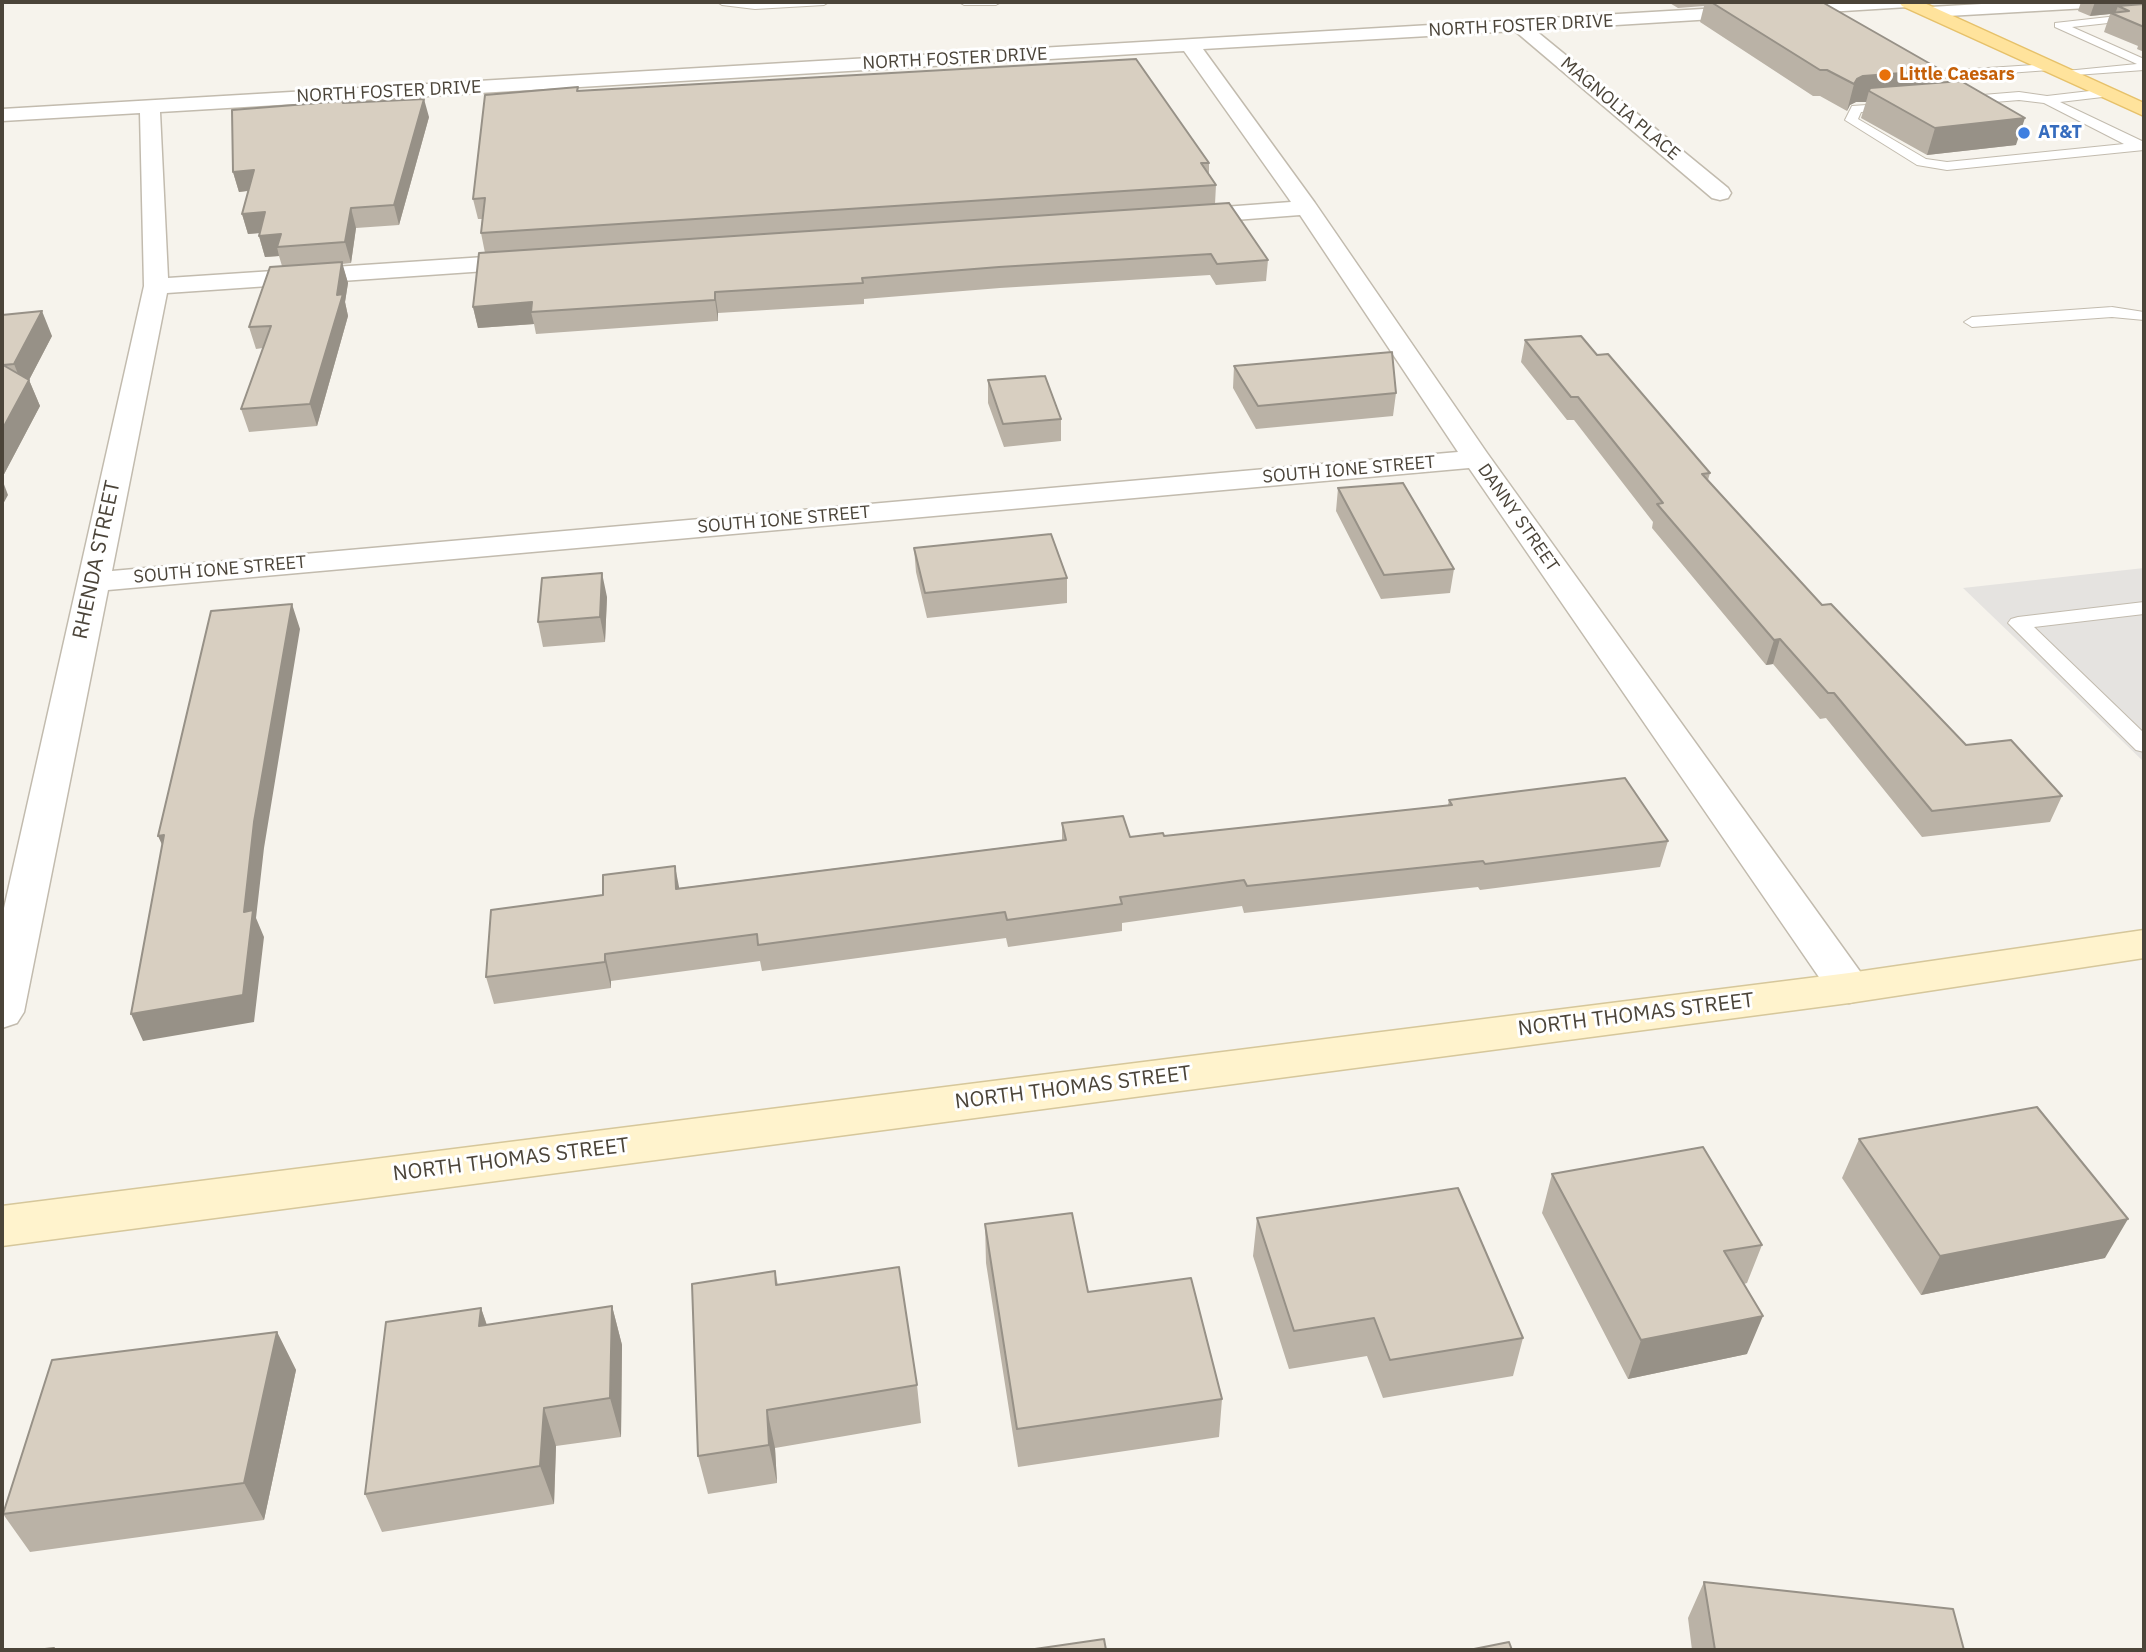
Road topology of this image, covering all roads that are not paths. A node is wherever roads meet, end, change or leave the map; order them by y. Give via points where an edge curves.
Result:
1 (722, 2) edge
2 (824, 2) edge
3 (964, 2) edge
4 (996, 2) edge
5 (1908, 2) edge
6 (2105, 2) edge
7 (2125, 5) edge
8 (1833, 9) edge
9 (1930, 12) junction
10 (2144, 15) edge
11 (1520, 26) junction
12 (1190, 46) junction
13 (1905, 54) edge
14 (2144, 65) edge
15 (2058, 71) junction
16 (2107, 93) junction
17 (2047, 100) junction
18 (1938, 103) edge
19 (1910, 105) edge
20 (150, 106) junction
21 (2144, 110) edge
22 (2, 115) edge
23 (2141, 147) edge
24 (1720, 193) dead end
25 (1307, 208) junction
26 (1154, 219) edge
27 (558, 259) edge
28 (156, 286) junction
29 (2144, 316) edge
30 (1972, 321) dead end
31 (1477, 459) junction
32 (92, 582) junction
33 (2144, 608) edge
34 (2144, 745) edge
35 (2144, 944) edge
36 (1849, 988) junction
37 (2, 1012) edge
38 (2, 1226) edge

1 - 2 lane via 755,6
3 - 4 lane
5 - 8 street, NORTH FOSTER DRIVE
5 - 9 main road
6 - 9 street
7 - 10 lane
8 - 11 street, NORTH FOSTER DRIVE
9 - 15 main road
10 - 14 lane via 2059,25
11 - 12 street, NORTH FOSTER DRIVE
11 - 24 street, MAGNOLIA PLACE
12 - 20 street, NORTH FOSTER DRIVE
12 - 25 street, DANNY STREET
13 - 15 lane via 1940,75
14 - 15 lane
15 - 16 main road
16 - 17 lane
16 - 21 main road
17 - 18 lane via 2019,96
17 - 23 lane
19 - 23 lane via 1856,109 1852,120 1922,162 1947,166
20 - 22 street, NORTH FOSTER DRIVE
20 - 28 street, RHENDA STREET
25 - 26 street
25 - 31 street, DANNY STREET
27 - 28 street
28 - 32 street, RHENDA STREET
29 - 30 lane via 2112,312
31 - 32 street, SOUTH IONE STREET
31 - 36 street, DANNY STREET
32 - 37 street, RHENDA STREET
33 - 34 lane via 2018,623
35 - 36 street, NORTH THOMAS STREET
36 - 38 street, NORTH THOMAS STREET

